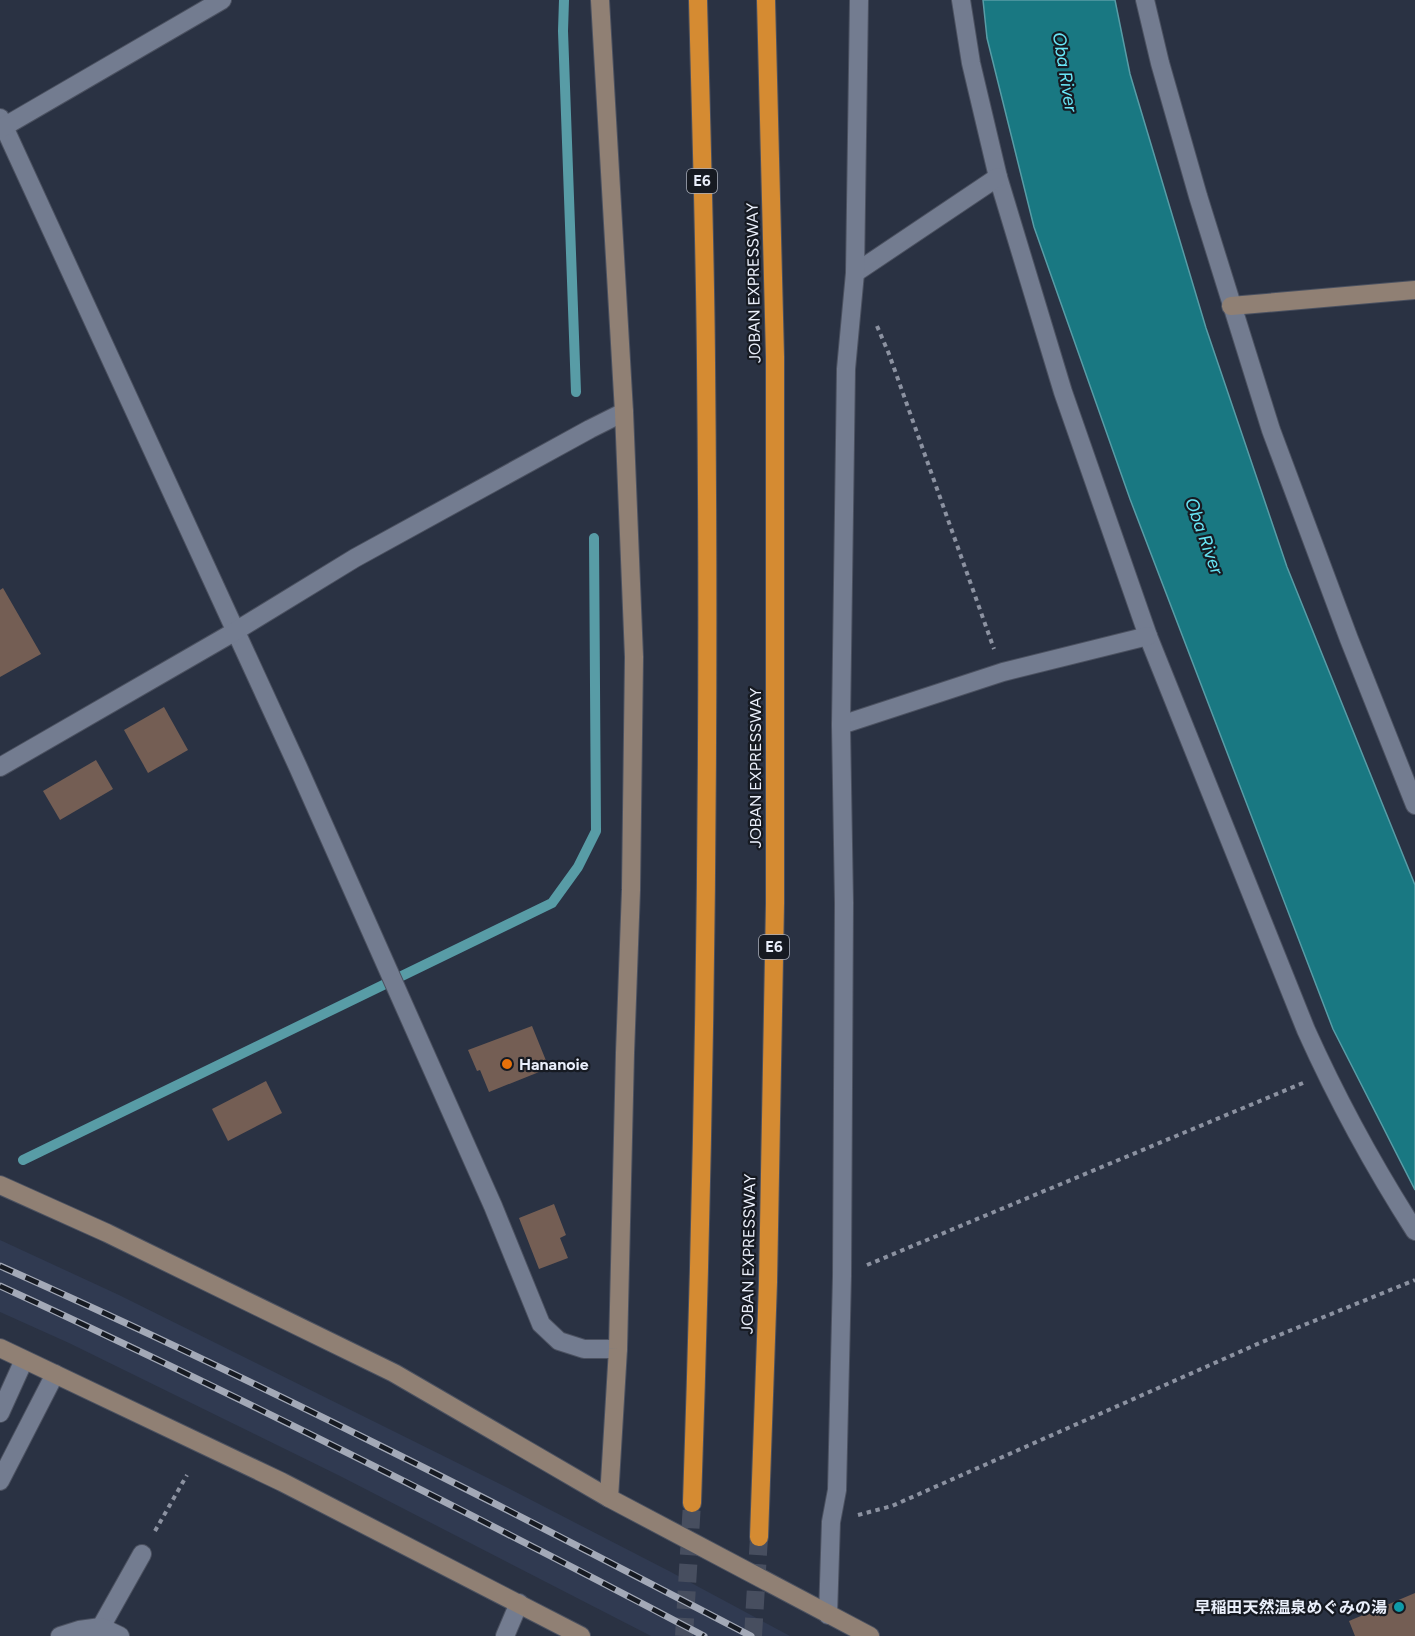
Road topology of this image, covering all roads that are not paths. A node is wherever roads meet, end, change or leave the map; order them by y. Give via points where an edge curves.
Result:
1 (222, 0) edge
2 (600, 0) edge
3 (698, 0) edge
4 (766, 0) edge
5 (859, 0) edge
6 (961, 0) edge
7 (1145, 0) edge
8 (1, 124) edge
9 (998, 177) junction
10 (855, 273) junction
11 (1415, 290) edge
12 (1232, 306) junction
13 (624, 412) junction
14 (234, 632) junction
15 (1148, 636) junction
16 (842, 725) junction
17 (0, 767) edge
18 (1415, 805) edge
19 (0, 1185) edge
20 (1415, 1231) edge
21 (0, 1348) edge
22 (618, 1349) junction
23 (24, 1360) junction
24 (55, 1374) junction
25 (0, 1413) edge
26 (0, 1481) edge
27 (609, 1498) junction
28 (692, 1503) tunnel mouth
29 (759, 1537) tunnel mouth
30 (142, 1554) road end
31 (519, 1604) junction
32 (828, 1615) junction
33 (101, 1627) junction
34 (60, 1636) edge
35 (120, 1636) edge
36 (504, 1636) edge
37 (581, 1636) edge
38 (870, 1636) edge

1 - 8 street
2 - 13 street
3 - 28 highway, E6 via 706,362 706,899
4 - 29 highway, JOBAN EXPRESSWAY / E6 via 775,357 775,903
5 - 10 street
6 - 9 street via 971,63
7 - 12 street
8 - 14 street
9 - 10 street
9 - 15 street via 1063,392
10 - 16 street via 846,369
11 - 12 street
12 - 18 street via 1271,430
13 - 14 street via 355,558
13 - 22 street via 634,657
14 - 17 street
14 - 22 street via 493,1206 541,1324 559,1341 584,1349
15 - 16 street via 1003,672
15 - 20 street via 1326,1074
16 - 32 street via 842,1276 837,1490 831,1522
19 - 27 street via 394,1373
21 - 23 street
22 - 27 street
23 - 24 street
23 - 25 street
24 - 26 street
24 - 31 street via 282,1482
27 - 32 street
30 - 33 street
31 - 36 street
31 - 37 street
32 - 38 street
33 - 34 street
33 - 35 street

